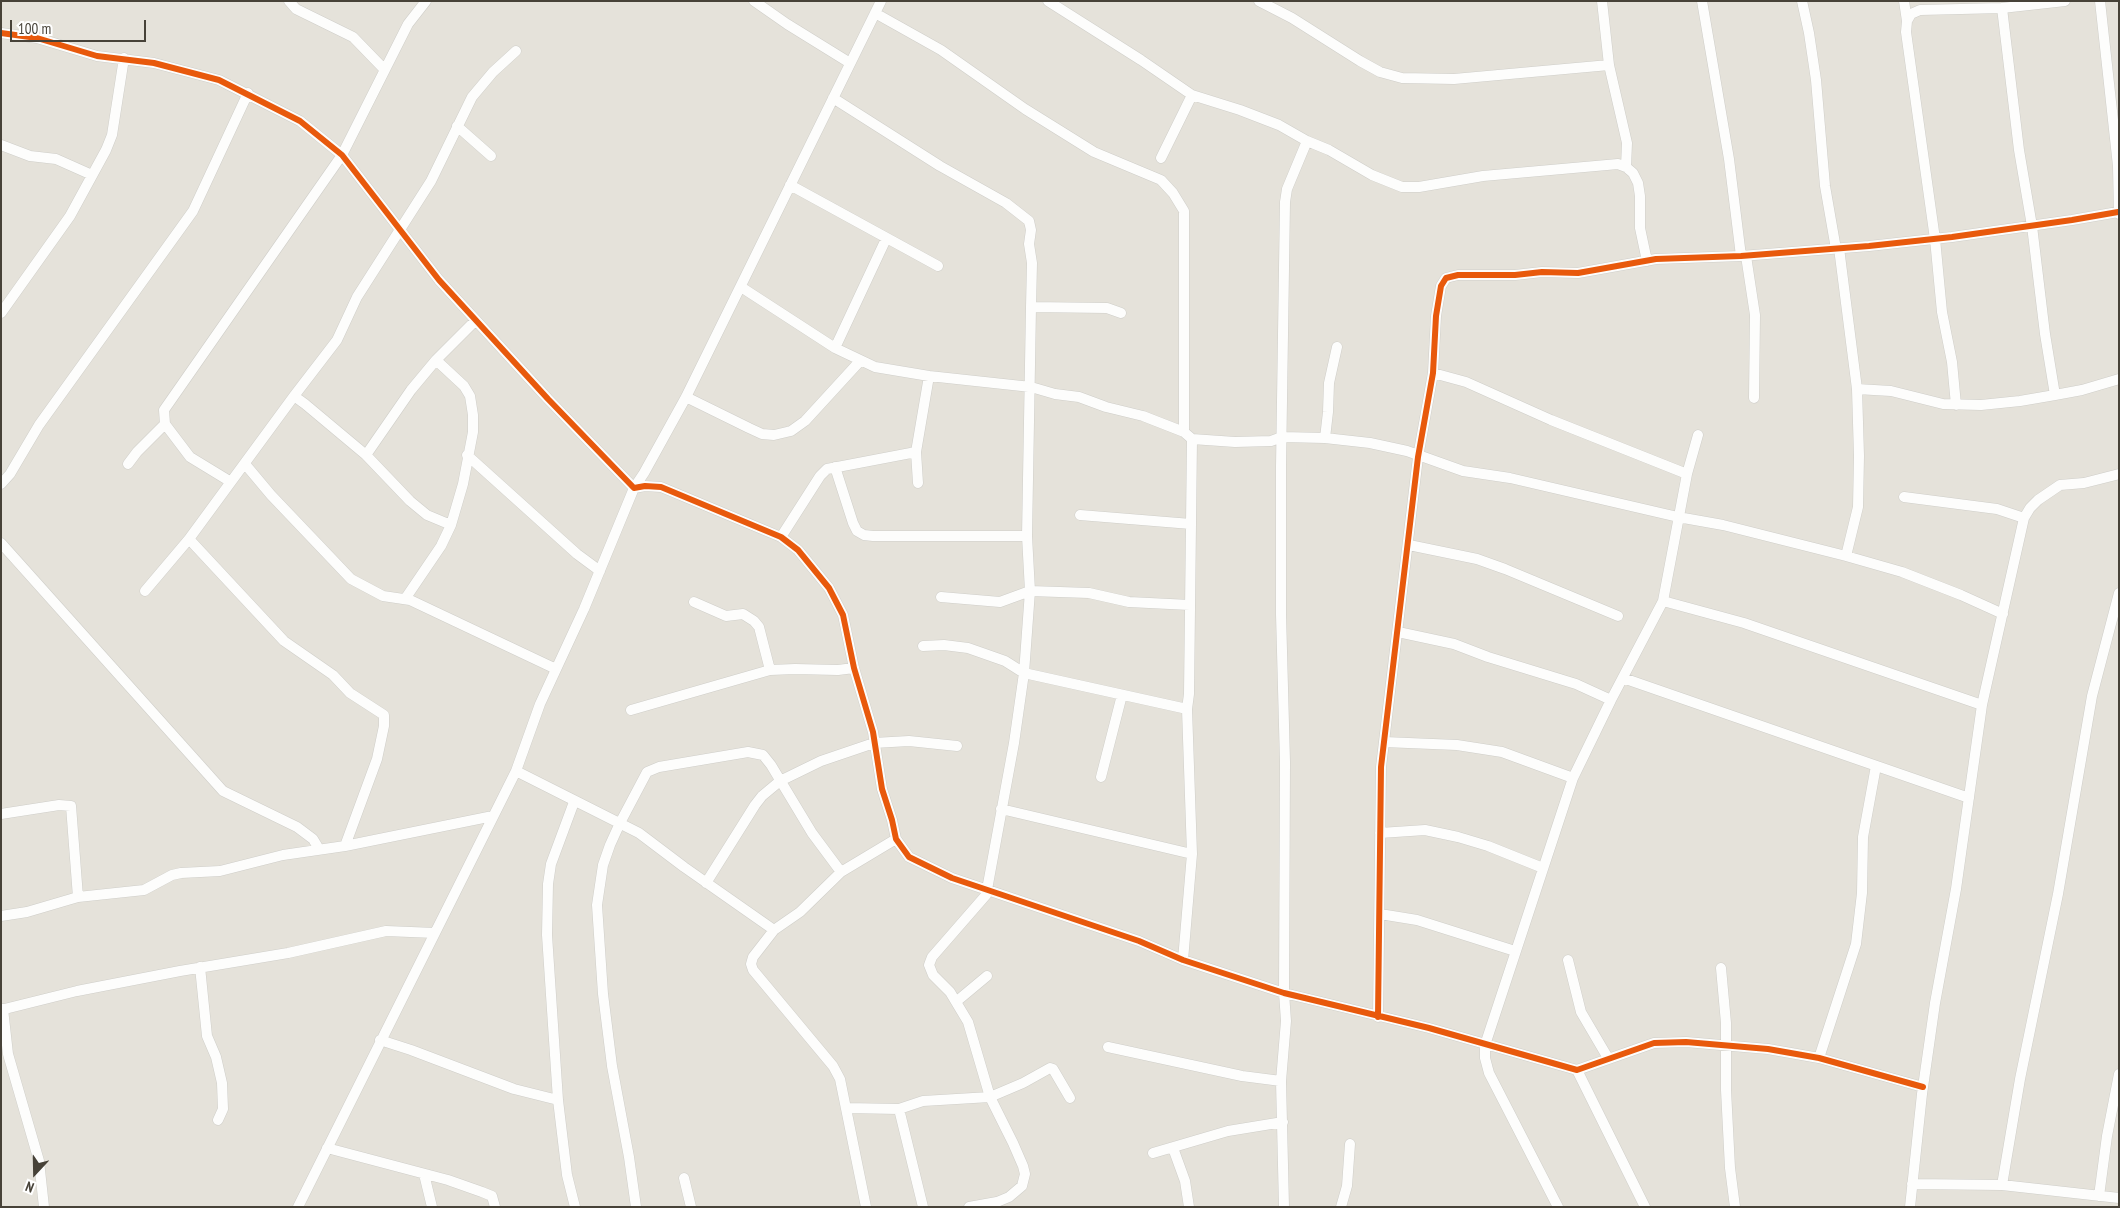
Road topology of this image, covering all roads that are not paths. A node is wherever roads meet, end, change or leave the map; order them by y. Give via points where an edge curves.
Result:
1 (289, 1) edge
2 (426, 1) edge
3 (754, 1) edge
4 (881, 1) edge
5 (1048, 1) edge
6 (1259, 1) edge
7 (1602, 1) edge
8 (1702, 1) edge
9 (1802, 1) edge
10 (1904, 1) edge
11 (2065, 1) edge
12 (2100, 1) edge
13 (2002, 8) junction
14 (875, 13) junction
15 (1907, 21) junction
16 (1, 33) edge
17 (516, 51) dead end
18 (124, 58) junction
19 (850, 62) junction
20 (1609, 65) junction
21 (384, 70) junction
22 (2119, 71) edge
23 (2107, 72) junction
24 (248, 94) junction
25 (1192, 95) junction
26 (833, 98) junction
27 (457, 126) junction
28 (1307, 140) junction
29 (1, 145) edge
30 (342, 155) junction
31 (492, 156) dead end
32 (1161, 158) dead end
33 (1626, 167) junction
34 (2118, 171) edge
35 (92, 174) junction
36 (790, 185) junction
37 (2118, 213) edge
38 (2032, 226) junction
39 (400, 229) junction
40 (886, 239) junction
41 (1935, 239) junction
42 (1838, 248) junction
43 (1743, 256) junction
44 (1647, 261) junction
45 (938, 266) dead end
46 (741, 287) junction
47 (1032, 308) junction
48 (1, 312) edge
49 (1121, 313) dead end
50 (475, 321) junction
51 (1337, 347) dead end
52 (835, 348) junction
53 (436, 360) junction
54 (860, 361) junction
55 (1433, 373) junction
56 (929, 376) junction
57 (2119, 379) edge
58 (1031, 386) junction
59 (1857, 389) junction
60 (2055, 395) junction
61 (294, 396) junction
62 (686, 397) junction
63 (1754, 398) dead end
64 (1956, 405) junction
65 (165, 424) junction
66 (1698, 435) dead end
67 (1188, 436) junction
68 (1282, 438) junction
69 (1325, 438) junction
70 (916, 452) junction
71 (366, 455) junction
72 (467, 455) junction
73 (1418, 457) junction
74 (128, 464) dead end
75 (245, 464) junction
76 (835, 467) junction
77 (1687, 474) junction
78 (2119, 474) edge
79 (232, 482) junction
80 (918, 483) dead end
81 (1, 484) edge
82 (634, 488) junction
83 (1904, 497) dead end
84 (1080, 515) dead end
85 (1678, 518) junction
86 (2024, 518) junction
87 (1191, 524) junction
88 (450, 525) junction
89 (1027, 536) junction
90 (781, 537) junction
91 (189, 539) junction
92 (1, 543) edge
93 (1409, 545) junction
94 (1846, 556) junction
95 (600, 571) junction
96 (145, 591) dead end
97 (1030, 591) junction
98 (2119, 592) edge
99 (940, 597) dead end
100 (406, 600) junction
101 (1663, 601) junction
102 (694, 602) dead end
103 (1190, 605) junction
104 (2003, 614) junction
105 (1618, 616) dead end
106 (1398, 632) junction
107 (923, 646) dead end
108 (854, 668) junction
109 (556, 669) junction
110 (770, 670) junction
111 (1024, 673) junction
112 (1623, 678) junction
113 (1122, 695) junction
114 (1610, 700) junction
115 (1982, 705) junction
116 (1187, 709) junction
117 (631, 710) dead end
118 (1384, 742) junction
119 (874, 743) junction
120 (957, 746) dead end
121 (1876, 766) junction
122 (516, 771) junction
123 (1101, 777) dead end
124 (1573, 778) junction
125 (780, 781) junction
126 (1969, 798) junction
127 (574, 802) junction
128 (1001, 809) junction
129 (1, 814) edge
130 (493, 816) junction
131 (620, 822) junction
132 (1380, 833) junction
133 (896, 839) junction
134 (345, 846) junction
135 (319, 849) junction
136 (1192, 854) junction
137 (1542, 868) junction
138 (841, 872) junction
139 (706, 883) junction
140 (987, 890) junction
141 (78, 897) junction
142 (1380, 914) junction
143 (1, 916) edge
144 (774, 930) junction
145 (435, 933) junction
146 (1515, 952) junction
147 (1183, 960) junction
148 (1568, 960) dead end
149 (200, 967) junction
150 (1721, 968) dead end
151 (987, 976) dead end
152 (1284, 993) junction
153 (957, 1001) junction
154 (2, 1010) edge
155 (1378, 1017) junction
156 (380, 1040) junction
157 (1485, 1044) junction
158 (1726, 1044) junction
159 (1108, 1047) dead end
160 (1608, 1058) junction
161 (1819, 1058) junction
162 (1577, 1070) junction
163 (2119, 1074) edge
164 (1281, 1081) junction
165 (1923, 1087) junction
166 (990, 1097) junction
167 (1070, 1098) dead end
168 (558, 1100) junction
169 (846, 1108) junction
170 (899, 1109) junction
171 (218, 1120) dead end
172 (1283, 1122) junction
173 (1350, 1144) dead end
174 (327, 1148) junction
175 (1173, 1148) junction
176 (1153, 1153) dead end
177 (424, 1174) junction
178 (684, 1178) dead end
179 (1912, 1184) junction
180 (2002, 1185) junction
181 (2100, 1196) junction
182 (2119, 1198) edge
183 (44, 1207) edge
184 (298, 1207) edge
185 (432, 1207) edge
186 (495, 1207) edge
187 (575, 1207) edge
188 (636, 1207) edge
189 (691, 1207) edge
190 (866, 1207) edge
191 (923, 1207) edge
192 (969, 1207) edge
193 (1189, 1207) edge
194 (1284, 1207) edge
195 (1341, 1207) edge
196 (1558, 1207) edge
197 (1645, 1207) edge
198 (1735, 1207) edge
199 (1910, 1207) edge

1 - 21 street via 296,9 353,38
2 - 21 street via 408,24
3 - 19 street
4 - 14 street
5 - 25 street
6 - 20 street via 1380,72 1402,78 1471,78
7 - 20 street
8 - 43 street via 1730,159
9 - 42 street via 1816,80 1825,186
10 - 15 street
11 - 13 street
12 - 23 street
13 - 15 street via 1920,10 1911,14
13 - 38 street via 2018,150
14 - 19 street
14 - 67 street via 941,50 1094,152 1161,180 1173,193 1184,211
15 - 41 street
16 - 18 street via 37,38 98,56
17 - 27 street via 472,98
18 - 24 street via 218,80
18 - 35 street via 112,135
19 - 26 street
20 - 33 street via 1627,142
21 - 30 street
22 - 23 street
23 - 34 street
24 - 30 street via 300,121
24 - 81 street via 193,211
25 - 28 street via 1279,125
25 - 32 street
26 - 36 street
26 - 47 street via 940,166 1006,203 1030,221
27 - 31 street
27 - 39 street via 431,181
28 - 33 street via 1372,175 1402,186 1419,187 1483,176 1618,164
28 - 68 street via 1286,190
29 - 35 street via 30,156 56,159
30 - 39 street
30 - 65 street via 164,410
33 - 44 street via 1638,183 1640,228
34 - 37 street
35 - 48 street via 70,216
36 - 40 street
36 - 46 street
37 - 38 street
38 - 41 street
38 - 60 street
39 - 50 street
39 - 61 street via 357,297 338,340
40 - 45 street
40 - 52 street
41 - 42 street
41 - 64 street
42 - 43 street
42 - 59 street
43 - 44 street
43 - 63 street via 1755,322
44 - 55 street via 1578,273 1458,275 1446,278 1441,286 1436,316
46 - 52 street
46 - 62 street
47 - 49 street via 1107,308
47 - 58 street
50 - 53 street
50 - 82 street
51 - 69 street via 1329,383
52 - 54 street
53 - 71 street
53 - 72 street via 459,379 470,396 473,415
54 - 56 street via 875,367
54 - 62 street via 805,421 791,431 774,435 755,431
55 - 73 street
55 - 77 street via 1466,382
56 - 58 street
56 - 70 street
57 - 60 street
58 - 67 street via 1143,416
58 - 89 street
59 - 64 street via 1877,389
59 - 94 street via 1858,507
60 - 64 street
61 - 71 street
61 - 75 street
62 - 82 street
65 - 74 street
65 - 79 street via 190,457
66 - 77 street
67 - 68 street via 1235,442
67 - 87 street
68 - 69 street
68 - 152 street
69 - 73 street via 1370,443
70 - 76 street
70 - 80 street
71 - 88 street via 427,515
72 - 88 street via 463,484
72 - 95 street
73 - 85 street via 1463,471 1510,478
73 - 93 street
75 - 79 street
75 - 100 street via 351,579 383,596
76 - 89 street via 853,523 857,532 864,535
76 - 90 street via 820,476
77 - 85 street
78 - 86 street via 2060,485 2034,504
79 - 91 street
82 - 90 street via 661,487
82 - 95 street
83 - 86 street via 1997,509
84 - 87 street
85 - 94 street via 1723,525
85 - 101 street
86 - 104 street
87 - 103 street
88 - 100 street via 442,546
89 - 97 street
90 - 108 street via 798,550 829,588 843,615
91 - 96 street
91 - 134 street via 284,641 384,716 377,759
92 - 135 street via 223,791 297,827 313,839
93 - 105 street via 1505,569
93 - 106 street
94 - 104 street via 1902,572
95 - 109 street
97 - 99 street via 1000,602
97 - 103 street via 1089,593 1129,602
97 - 111 street
98 - 180 street via 2092,696
100 - 109 street
101 - 112 street
101 - 115 street via 1744,623
102 - 110 street via 726,616 743,614 754,621 759,627
103 - 116 street
104 - 115 street
106 - 114 street via 1454,644 1576,684
106 - 118 street
107 - 111 street via 944,644 968,648 1005,661
108 - 110 street
108 - 119 street
109 - 122 street
110 - 117 street
111 - 113 street
111 - 128 street
112 - 114 street
112 - 121 street
113 - 116 street
113 - 123 street
114 - 124 street
115 - 126 street
116 - 136 street
118 - 124 street via 1457,745 1502,752
118 - 132 street
119 - 120 street via 909,741
119 - 125 street via 828,758
119 - 133 street
121 - 126 street
121 - 161 street via 1863,837 1860,922 1856,944
122 - 127 street
122 - 130 street
124 - 137 street
125 - 131 street via 763,755 755,752 652,769
125 - 138 street
125 - 139 street via 758,800
126 - 165 street
127 - 131 street
127 - 168 street via 551,864 548,884 549,982
128 - 136 street
128 - 140 street
129 - 141 street via 72,806
130 - 134 street
130 - 145 street
131 - 139 street
131 - 188 street via 603,865 597,905 612,1066
132 - 137 street via 1425,830 1458,836
132 - 142 street
133 - 138 street
133 - 140 street via 909,857 952,878
134 - 135 street
135 - 141 street via 220,872 180,873 144,890
136 - 147 street
137 - 146 street
138 - 144 street via 800,912
139 - 144 street
140 - 147 street via 1139,941
140 - 153 street via 983,899 932,957 932,975
141 - 143 street
142 - 146 street via 1417,920
142 - 155 street
144 - 169 street via 753,957 753,970 833,1066 840,1079
145 - 149 street via 386,931 288,953
145 - 156 street
146 - 157 street
147 - 152 street
148 - 160 street via 1581,1012
149 - 154 street via 77,991
149 - 171 street via 207,1036 222,1083 222,1109
150 - 158 street
151 - 153 street
152 - 155 street
152 - 164 street via 1286,1021
153 - 166 street via 968,1022
154 - 183 street via 8,1054 39,1161
155 - 157 street
156 - 168 street via 514,1089
156 - 174 street
157 - 162 street
157 - 196 street via 1489,1073
158 - 160 street via 1654,1042
158 - 161 street
158 - 198 street via 1730,1168
159 - 164 street via 1242,1076
160 - 162 street
161 - 165 street
162 - 197 street
163 - 181 street
164 - 172 street
165 - 179 street
166 - 167 street via 1050,1068
166 - 170 street via 923,1101
166 - 192 street via 1025,1174 1022,1186 1009,1197
168 - 187 street via 567,1175
169 - 170 street
169 - 190 street
170 - 191 street
172 - 175 street via 1228,1131
172 - 194 street
173 - 195 street via 1347,1186
174 - 177 street
174 - 184 street
175 - 176 street
175 - 193 street via 1185,1181
177 - 185 street
177 - 186 street via 492,1196
178 - 189 street
179 - 180 street
179 - 199 street
180 - 181 street
181 - 182 street

